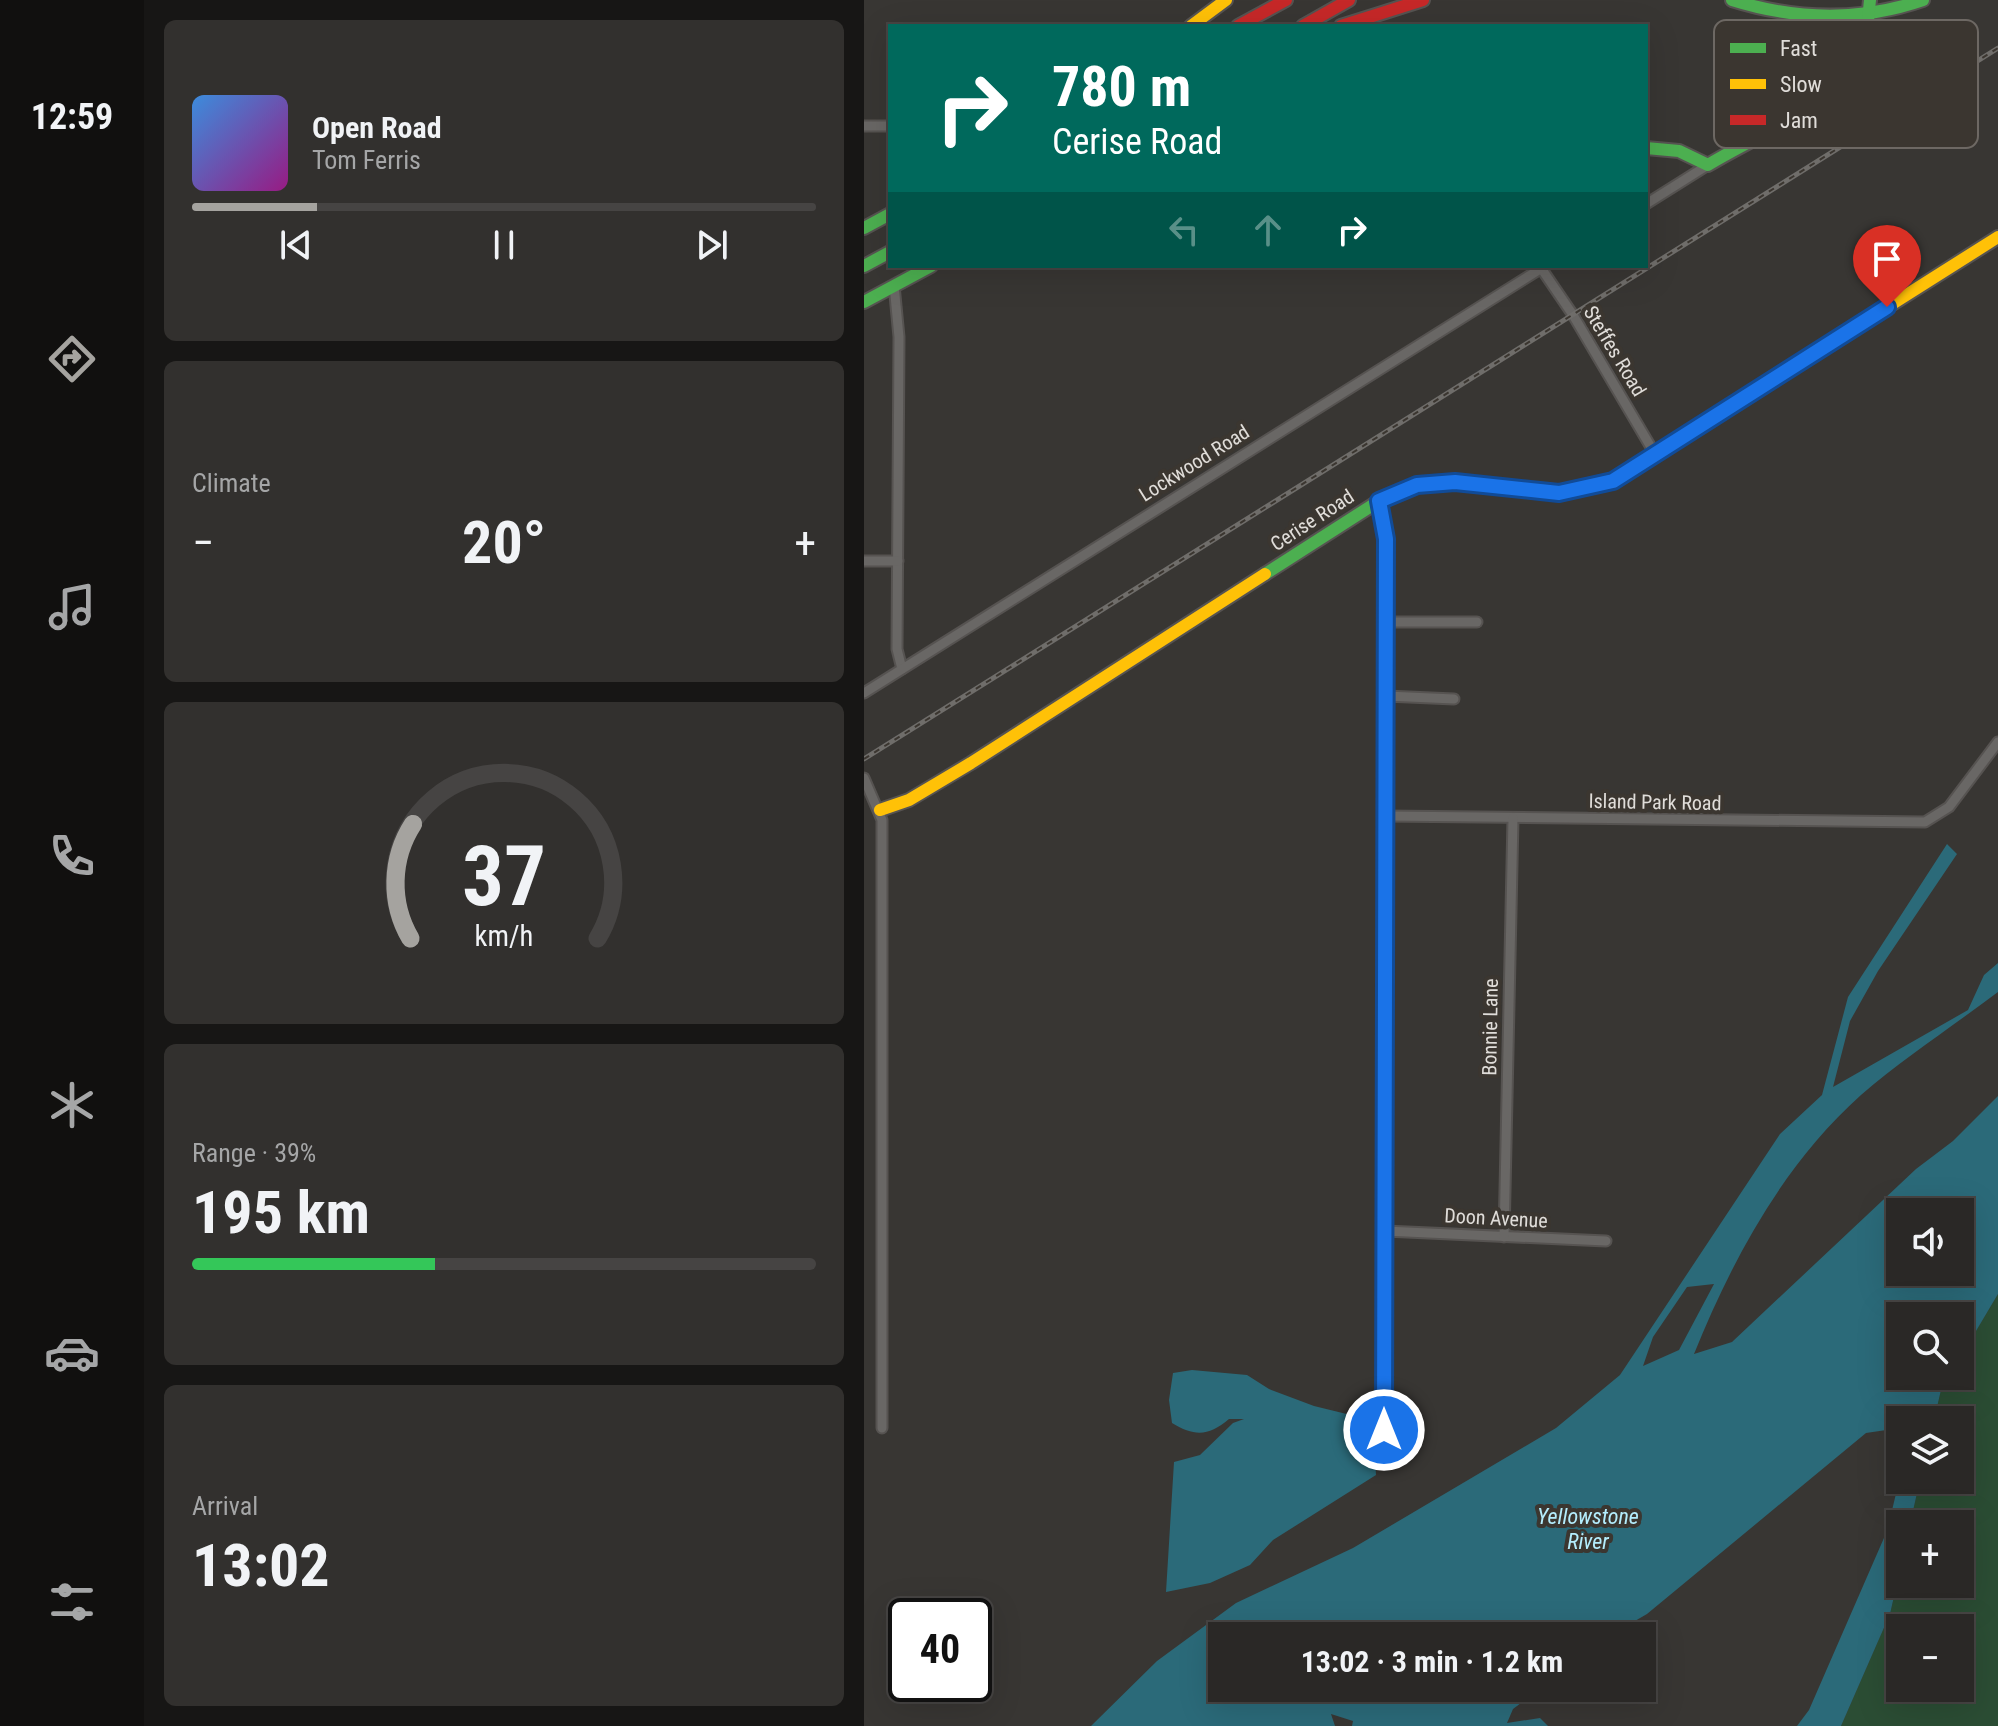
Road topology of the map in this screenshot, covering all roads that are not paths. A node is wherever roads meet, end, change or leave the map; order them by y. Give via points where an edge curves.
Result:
1 (1226, 0) edge
2 (1286, 0) edge
3 (1349, 0) edge
4 (1423, 0) edge
5 (1732, 0) edge
6 (1923, 0) edge
7 (1870, 6) edge
8 (1194, 24) edge
9 (1242, 24) edge
10 (1307, 24) edge
11 (1347, 24) edge
12 (864, 126) edge
13 (888, 126) edge
14 (1648, 148) edge
15 (1735, 148) edge
16 (1708, 165) junction
17 (1648, 203) edge
18 (888, 215) edge
19 (864, 228) edge
20 (1998, 237) edge
21 (888, 253) edge
22 (864, 266) edge
23 (927, 268) edge
24 (1541, 268) edge
25 (1544, 268) edge
26 (894, 285) junction
27 (864, 302) edge
28 (1655, 454) junction
29 (1379, 501) junction
30 (864, 561) edge
31 (898, 561) junction
32 (1386, 622) junction
33 (1477, 622) dead end
34 (902, 669) junction
35 (864, 693) edge
36 (1386, 696) junction
37 (1454, 699) dead end
38 (1998, 742) edge
39 (864, 778) edge
40 (880, 810) junction
41 (1386, 816) junction
42 (1513, 818) junction
43 (1385, 1231) junction
44 (1504, 1237) junction
45 (1606, 1241) dead end
46 (882, 1428) dead end
47 (1384, 1458) dead end

1 - 8 main road
2 - 9 main road
3 - 10 main road
4 - 11 main road
5 - 7 main road via 1791,15 1836,16
6 - 7 main road
12 - 13 street
14 - 16 main road via 1679,151
15 - 16 main road
16 - 17 street
18 - 19 main road
20 - 28 main road, Cerise Road
21 - 22 main road
23 - 26 main road
24 - 34 street, Lockwood Road
25 - 28 street, Steffes Road
26 - 27 main road
26 - 31 street via 899,337
28 - 29 main road, Cerise Road via 1613,481 1559,493 1455,482 1417,485
29 - 32 main road via 1386,539
29 - 40 main road, Cerise Road via 971,763 909,800
30 - 31 street
31 - 34 street via 897,649
32 - 33 street
32 - 36 main road
34 - 35 street, Lockwood Road
36 - 37 street
36 - 41 main road
38 - 42 street, Island Park Road via 1949,807 1925,822
39 - 40 street
40 - 46 street
41 - 42 street, Island Park Road
41 - 43 main road
42 - 44 street, Bonnie Lane
43 - 44 street, Doon Avenue
43 - 47 main road
44 - 45 street, Doon Avenue

